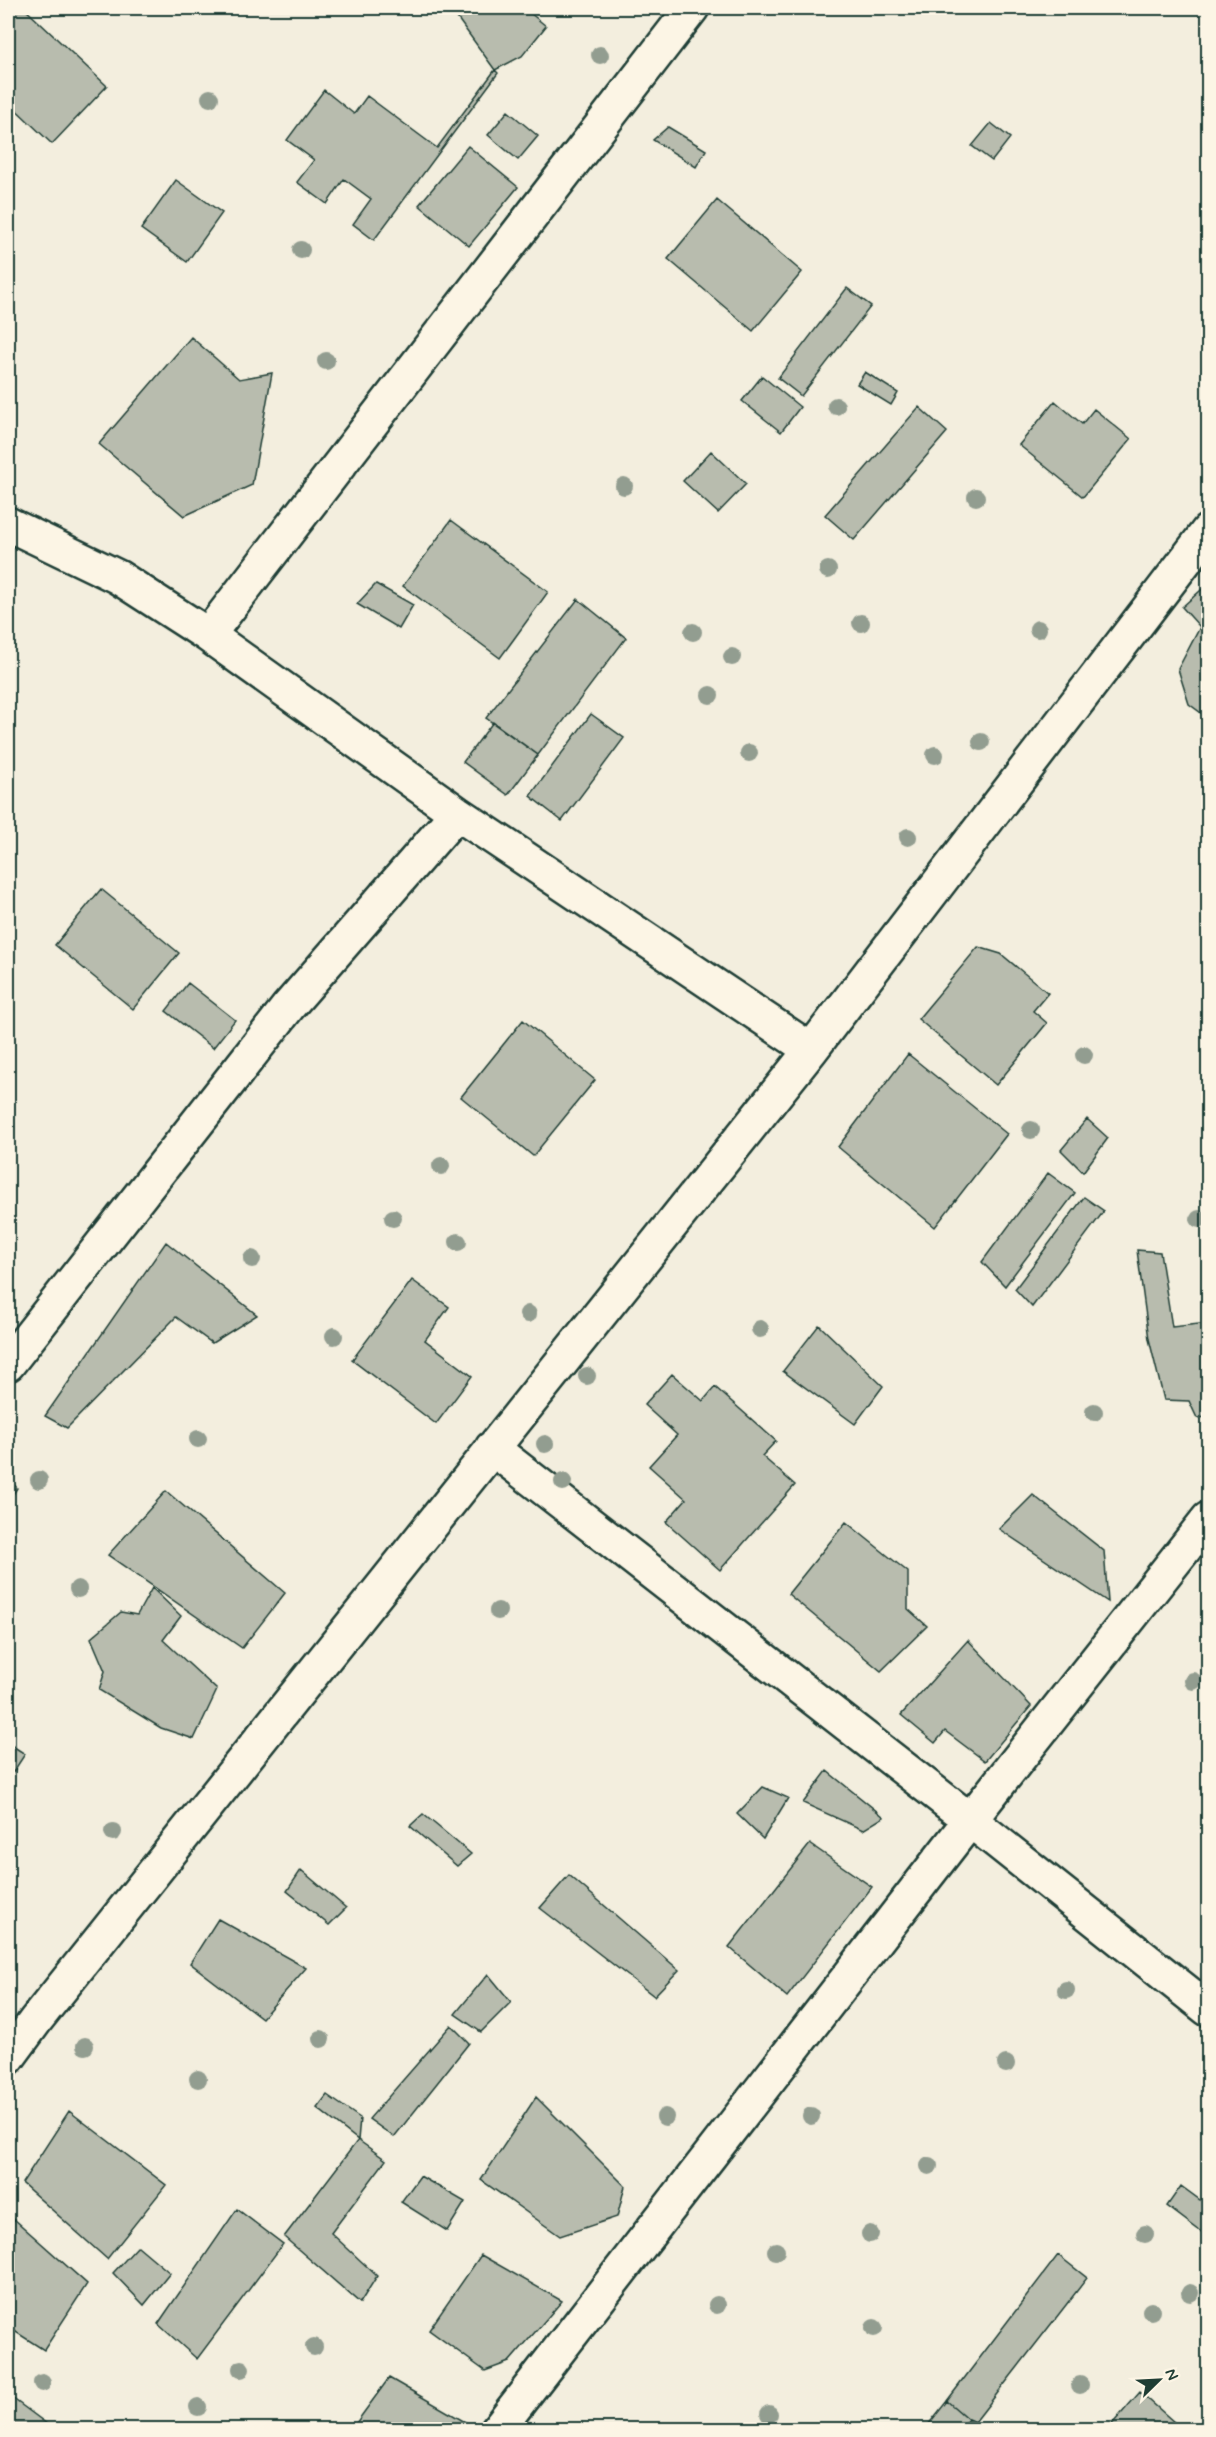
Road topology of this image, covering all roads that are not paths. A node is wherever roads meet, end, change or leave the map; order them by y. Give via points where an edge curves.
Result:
1 (692, 8) edge
2 (8, 524) edge
3 (1209, 531) edge
4 (208, 635) junction
5 (457, 813) junction
6 (811, 1050) junction
7 (8, 1364) edge
8 (492, 1448) junction
9 (1209, 1519) edge
10 (970, 1820) junction
11 (1209, 2009) edge
12 (8, 2058) edge
13 (497, 2430) edge

1 - 4 street
2 - 4 street via 118,578
3 - 6 street
4 - 5 street
5 - 6 street
5 - 7 street via 288,1007
6 - 8 street
8 - 10 street
8 - 12 street
9 - 10 street
10 - 11 street
10 - 13 street

